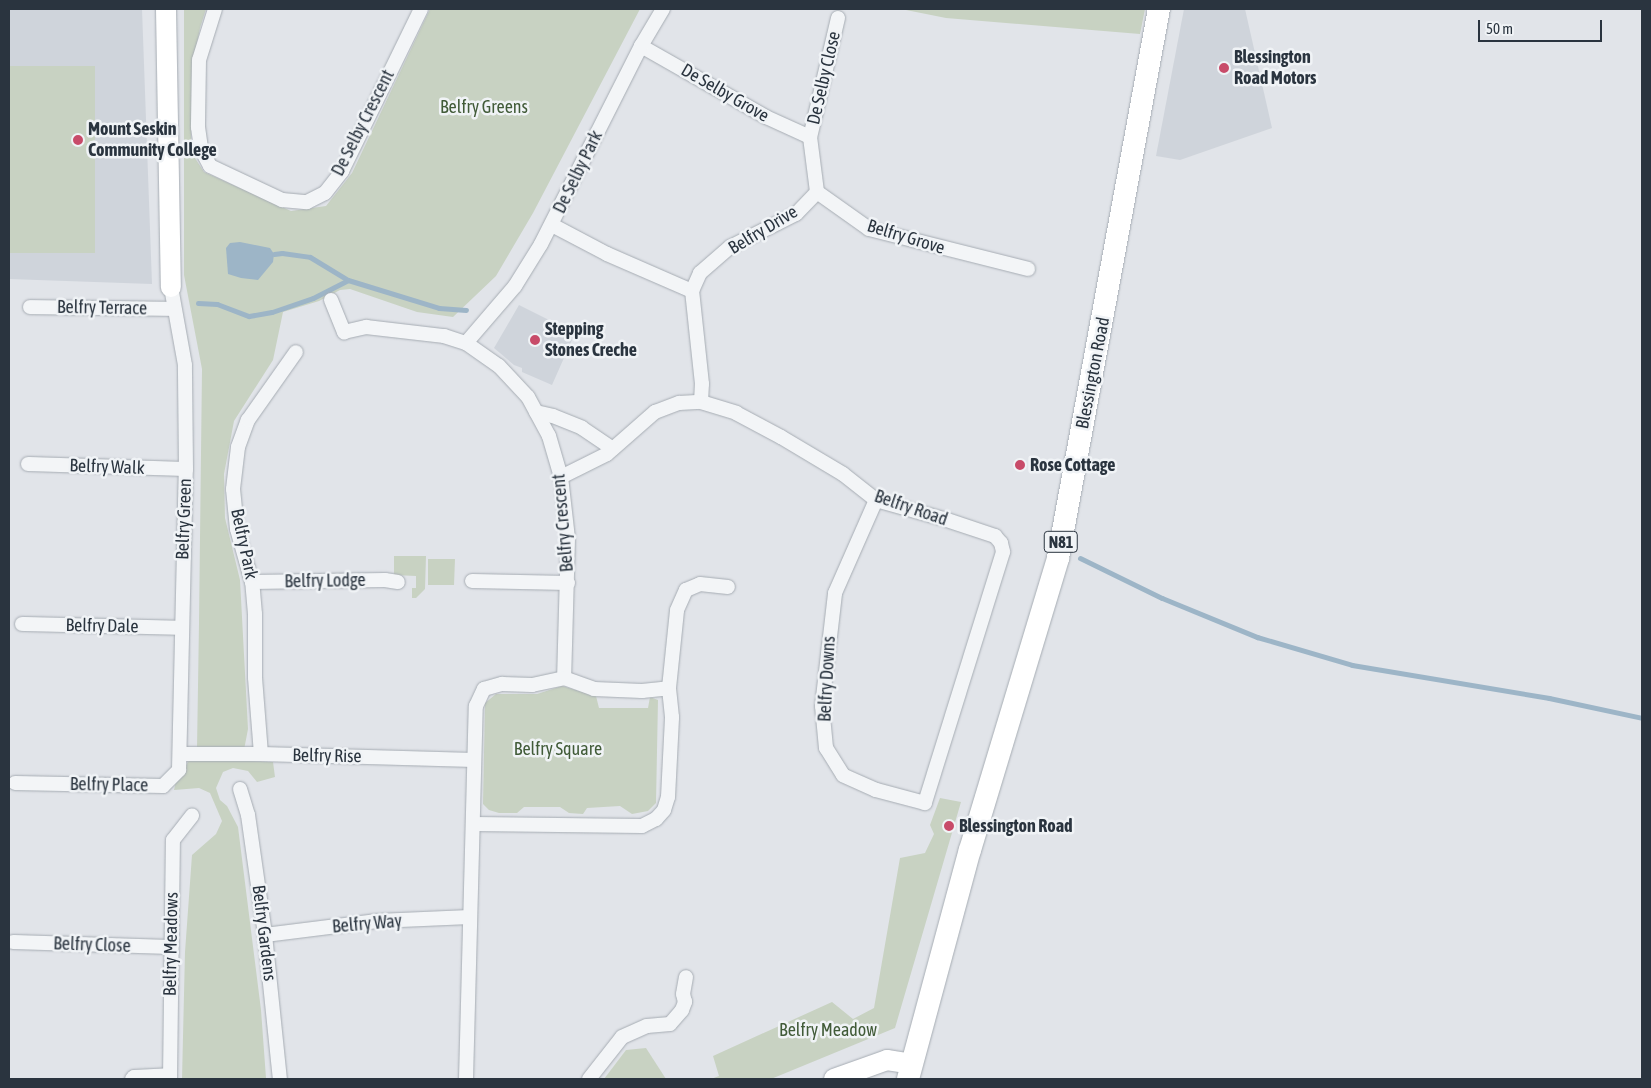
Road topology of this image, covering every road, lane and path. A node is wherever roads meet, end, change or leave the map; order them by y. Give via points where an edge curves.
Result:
1 (166, 9) edge
2 (216, 9) edge
3 (420, 9) edge
4 (663, 9) edge
5 (1159, 9) edge
6 (838, 18) dead end
7 (640, 46) junction
8 (810, 138) junction
9 (817, 192) junction
10 (552, 225) junction
11 (1028, 269) dead end
12 (171, 287) joint
13 (692, 291) junction
14 (331, 300) dead end
15 (30, 307) dead end
16 (174, 309) junction
17 (466, 344) junction
18 (296, 352) dead end
19 (700, 402) junction
20 (536, 412) junction
21 (613, 449) junction
22 (28, 464) dead end
23 (186, 469) junction
24 (561, 477) junction
25 (876, 500) junction
26 (472, 581) dead end
27 (252, 582) junction
28 (398, 582) dead end
29 (568, 583) junction
30 (728, 587) dead end
31 (22, 624) dead end
32 (181, 628) junction
33 (564, 678) junction
34 (669, 688) junction
35 (180, 754) junction
36 (261, 754) junction
37 (474, 760) junction
38 (15, 783) dead end
39 (240, 789) dead end
40 (925, 803) joint
41 (192, 816) dead end
42 (474, 824) junction
43 (470, 917) junction
44 (265, 935) junction
45 (13, 942) dead end
46 (171, 947) junction
47 (686, 977) dead end
48 (910, 1072) edge
49 (169, 1077) edge
50 (132, 1079) edge
51 (280, 1079) edge
52 (466, 1079) edge
53 (589, 1079) edge
54 (834, 1079) edge

1 - 12 street
2 - 3 street, De Selby Crescent via 200,60 198,127 201,149 210,166 282,200 307,202 325,193 342,170
4 - 7 street, De Selby Park
5 - 48 main road, Blessington Road / N81 via 1058,558 970,850
6 - 8 street, De Selby Close
7 - 8 street, De Selby Grove
7 - 10 street, De Selby Park
8 - 9 street
9 - 11 street, Belfry Grove via 869,229
9 - 13 street, Belfry Drive via 796,214 730,247 700,273
10 - 13 street, De Selby Park
10 - 17 street via 515,286
12 - 16 street, Belfry Green
13 - 19 street via 702,384
14 - 17 street, Belfry Crescent via 344,332 366,327 434,335
15 - 16 street, Belfry Terrace
16 - 23 street, Belfry Green via 185,364
17 - 20 street, Belfry Crescent via 500,366 528,397
18 - 27 street, Belfry Park via 248,420 238,448 233,489 237,528
19 - 21 street, Belfry Road via 679,403 655,412
19 - 25 street, Belfry Road via 736,413 781,437 843,474
20 - 21 street via 582,428
20 - 24 street, Belfry Crescent via 549,436
21 - 24 street, Belfry Road
22 - 23 street, Belfry Walk
23 - 32 street, Belfry Green
24 - 29 street, Belfry Crescent via 568,538
25 - 40 street, Belfry Downs via 835,593 822,706 826,748 843,775 876,790
25 - 40 street, Belfry Road via 995,536 1003,552
26 - 29 street
27 - 28 street, Belfry Lodge
27 - 36 street, Belfry Park
29 - 33 street, Belfry Crescent
30 - 34 street via 700,584 686,590 677,610
31 - 32 street, Belfry Dale
32 - 35 street, Belfry Green
33 - 34 street via 594,689 642,691
33 - 37 street via 532,685 502,684 484,689 476,706
34 - 42 street via 672,717 668,797 664,810 656,819 642,826
35 - 36 street, Belfry Rise
35 - 38 street, Belfry Place via 179,770 163,786
36 - 37 street, Belfry Rise
37 - 42 street
39 - 44 street, Belfry Gardens via 248,815
41 - 46 street, Belfry Meadows via 173,840
42 - 43 street
43 - 44 street, Belfry Way via 377,921
43 - 52 street
44 - 51 street, Belfry Gardens
45 - 46 street, Belfry Close
46 - 49 street, Belfry Meadows
47 - 53 street via 685,1002 670,1024 647,1026 622,1037
48 - 54 street via 888,1060
49 - 50 street

